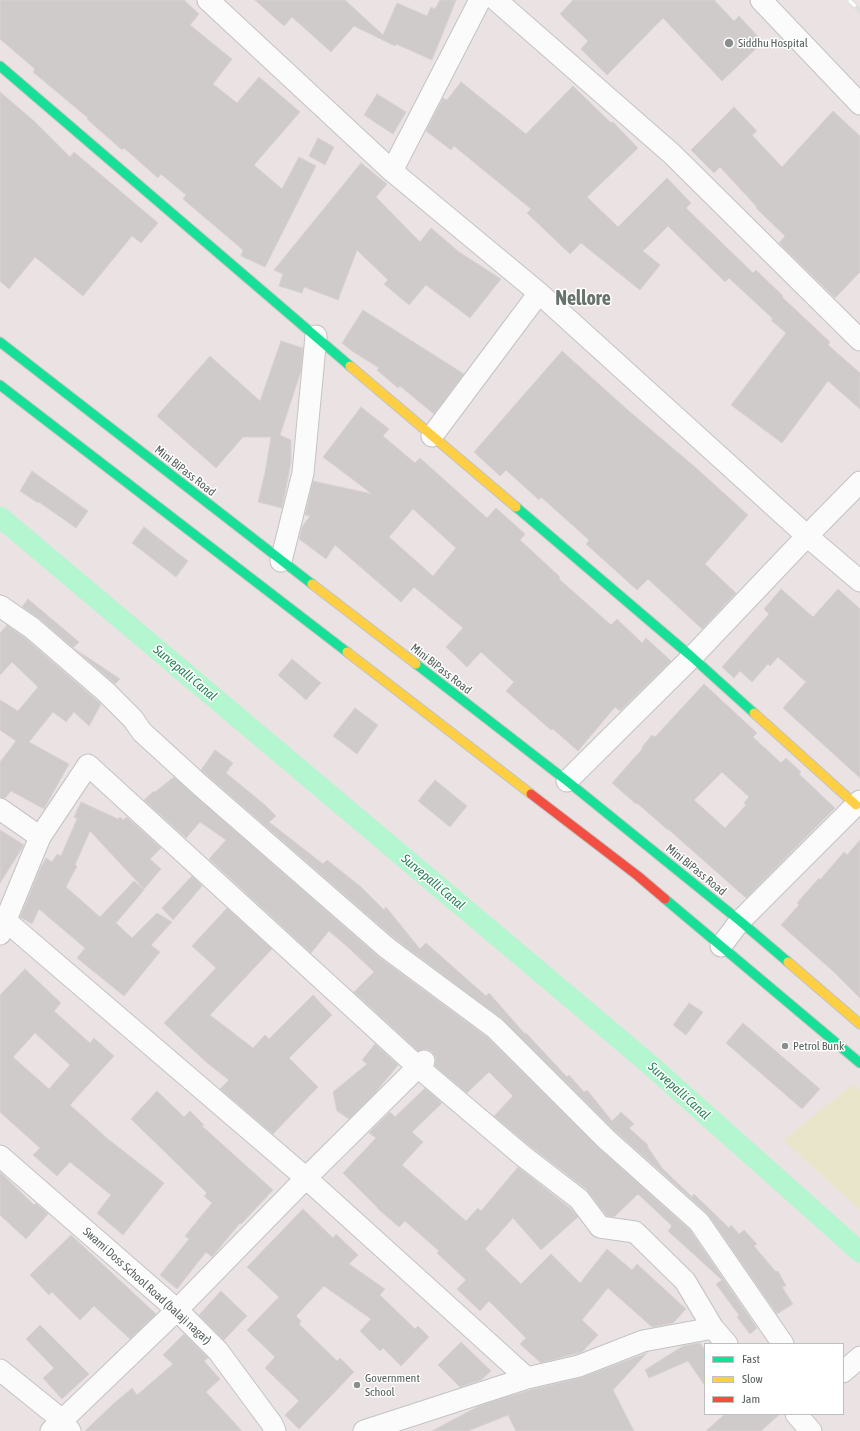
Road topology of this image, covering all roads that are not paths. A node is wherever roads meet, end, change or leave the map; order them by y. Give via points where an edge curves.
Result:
1 (208, 0) edge
2 (480, 0) edge
3 (496, 0) edge
4 (762, 0) edge
5 (0, 66) edge
6 (860, 104) edge
7 (392, 171) junction
8 (539, 293) junction
9 (316, 336) junction
10 (860, 340) edge
11 (0, 342) edge
12 (0, 385) edge
13 (432, 436) junction
14 (860, 482) edge
15 (807, 536) junction
16 (281, 561) junction
17 (860, 581) edge
18 (0, 606) edge
19 (692, 657) junction
20 (567, 781) junction
21 (858, 803) edge
22 (0, 809) edge
23 (40, 837) junction
24 (740, 921) junction
25 (3, 928) edge
26 (721, 946) junction
27 (860, 1024) edge
28 (860, 1063) edge
29 (420, 1064) junction
30 (0, 1156) edge
31 (306, 1178) junction
32 (177, 1310) junction
33 (713, 1328) junction
34 (725, 1343) edge
35 (782, 1343) edge
36 (0, 1370) edge
37 (527, 1378) junction
38 (785, 1415) edge
39 (795, 1415) edge
40 (796, 1415) edge
41 (61, 1427) edge
42 (275, 1431) edge
43 (364, 1431) edge
44 (798, 1431) edge
45 (811, 1431) edge

1 - 7 street
2 - 7 street
3 - 10 street via 672,154
4 - 6 street
5 - 9 main road
7 - 8 street
8 - 13 street
8 - 15 street
9 - 13 main road
9 - 16 street via 304,473
11 - 16 main road, Mini BiPass Road
12 - 26 main road via 638,876
13 - 19 main road
14 - 15 street
15 - 17 street
15 - 19 street
16 - 20 main road, Mini BiPass Road
18 - 35 street via 32,628 106,692 133,719 142,732 200,785 387,948 494,1028 606,1139 699,1222
19 - 20 street
19 - 21 main road
20 - 24 main road, Mini BiPass Road
21 - 24 street
22 - 23 street
23 - 25 street
23 - 29 street via 88,765
24 - 26 street
24 - 27 main road, Mini BiPass Road
25 - 31 street
26 - 28 main road
29 - 31 street
29 - 33 street via 523,1156 579,1199 600,1227 635,1232 684,1281
30 - 32 street, Swami Doss School Road (balaji nagar)
31 - 32 street
31 - 37 street
32 - 41 street
32 - 42 street, Swami Doss School Road (balaji nagar) via 218,1351
33 - 34 street
33 - 37 street via 643,1341 579,1366
36 - 41 street
37 - 43 street
38 - 44 street
39 - 44 street
40 - 45 street

